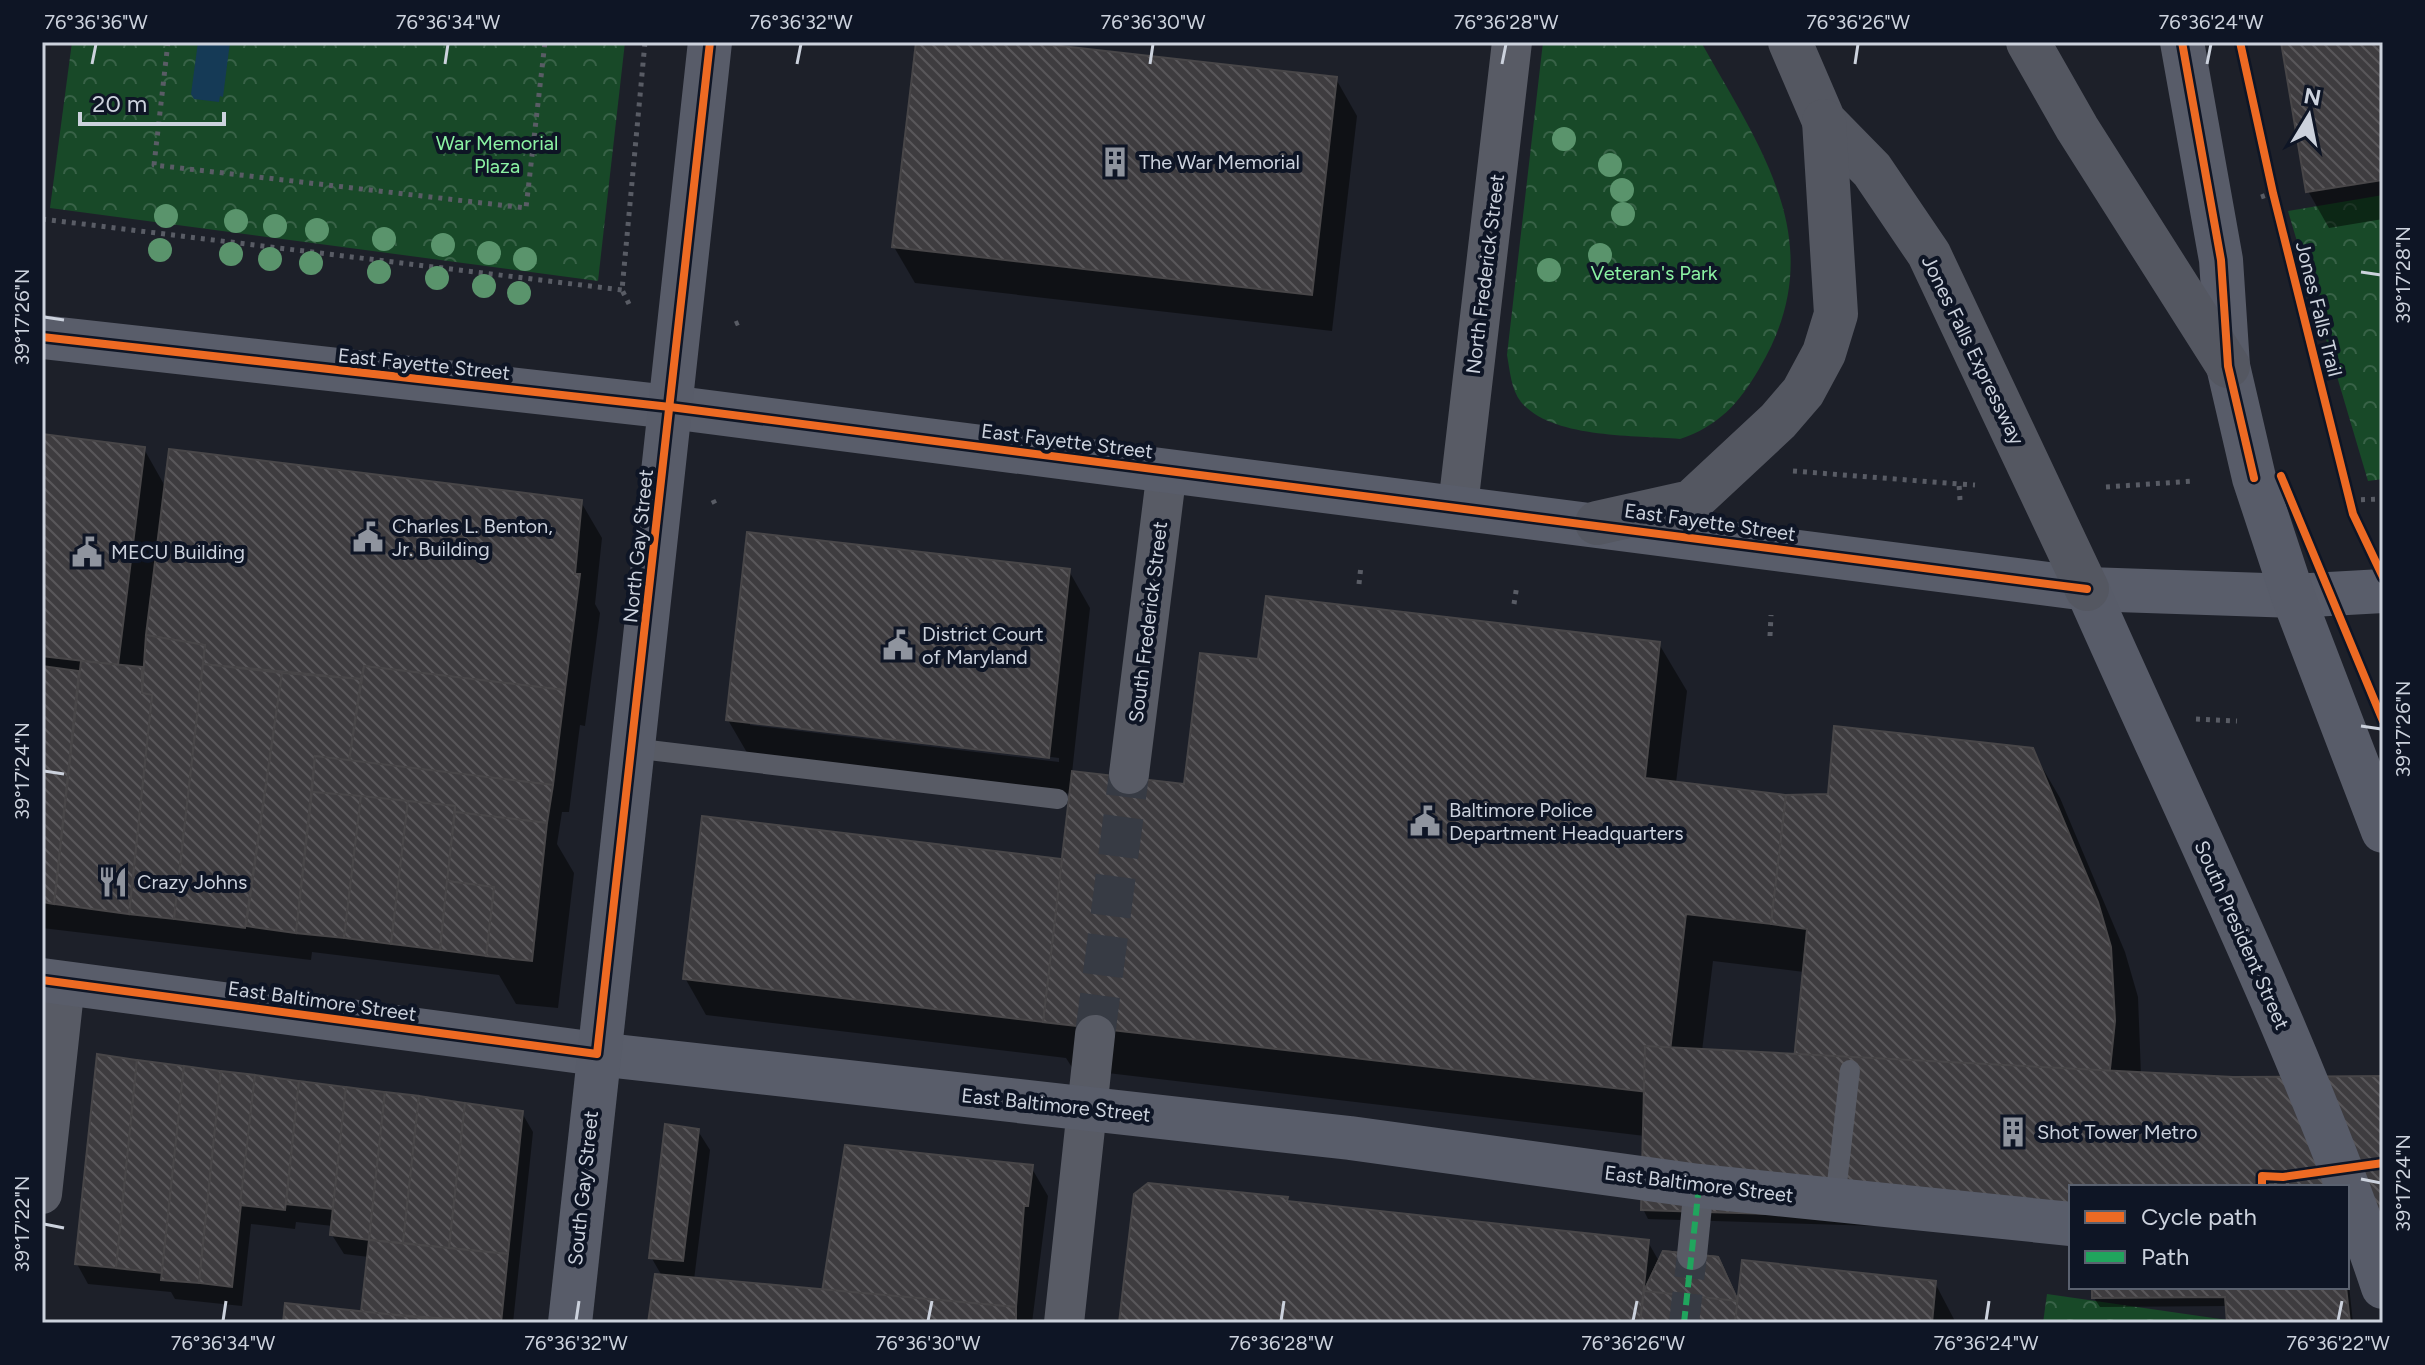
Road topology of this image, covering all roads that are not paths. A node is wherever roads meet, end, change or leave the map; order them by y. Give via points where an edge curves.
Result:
1 (710, 42) edge
2 (1512, 42) edge
3 (1790, 42) edge
4 (2028, 42) edge
5 (2182, 42) edge
6 (1824, 121) junction
7 (42, 337) edge
8 (2228, 366) junction
9 (670, 407) junction
10 (1167, 470) junction
11 (1458, 506) junction
12 (1597, 523) junction
13 (2087, 589) junction
14 (2383, 591) edge
15 (2293, 596) junction
16 (632, 748) junction
17 (1129, 774) tunnel mouth
18 (1058, 799) dead end
19 (2383, 831) edge
20 (54, 981) edge
21 (1095, 1035) tunnel mouth
22 (597, 1054) junction
23 (1850, 1070) dead end
24 (1085, 1109) junction
25 (2348, 1185) edge
26 (1699, 1186) junction
27 (2349, 1188) edge
28 (42, 1194) edge
29 (1835, 1201) junction
30 (2069, 1224) edge
31 (2366, 1243) edge
32 (1692, 1255) tunnel mouth
33 (2383, 1287) edge
34 (570, 1323) edge
35 (1064, 1323) edge

1 - 9 main road, North Gay Street
2 - 11 street, North Frederick Street
3 - 6 highway, Jones Falls Expressway
4 - 8 highway
5 - 8 main road via 2221,260
6 - 12 highway via 1836,314 1824,353 1803,392 1691,502
6 - 13 highway, Jones Falls Expressway via 1872,170 1929,254
7 - 9 main road, East Fayette Street
8 - 15 main road via 2254,478
9 - 10 main road, East Fayette Street
9 - 16 main road, North Gay Street
10 - 11 main road, East Fayette Street
10 - 17 street, South Frederick Street
11 - 12 main road, East Fayette Street
12 - 13 main road, East Fayette Street
13 - 15 main road, East Fayette Street
13 - 25 main road, South President Street via 2269,991
14 - 15 main road, East Fayette Street
15 - 19 main road
16 - 18 lane
16 - 22 main road, North Gay Street
20 - 22 main road, East Baltimore Street
20 - 28 street
21 - 24 street
22 - 24 main road, East Baltimore Street
22 - 34 main road, South Gay Street
23 - 29 lane
24 - 26 main road, East Baltimore Street via 1350,1138
24 - 35 street
26 - 29 main road, East Baltimore Street
26 - 32 street
27 - 31 main road, South President Street
29 - 30 main road, East Baltimore Street
31 - 33 main road, South President Street

